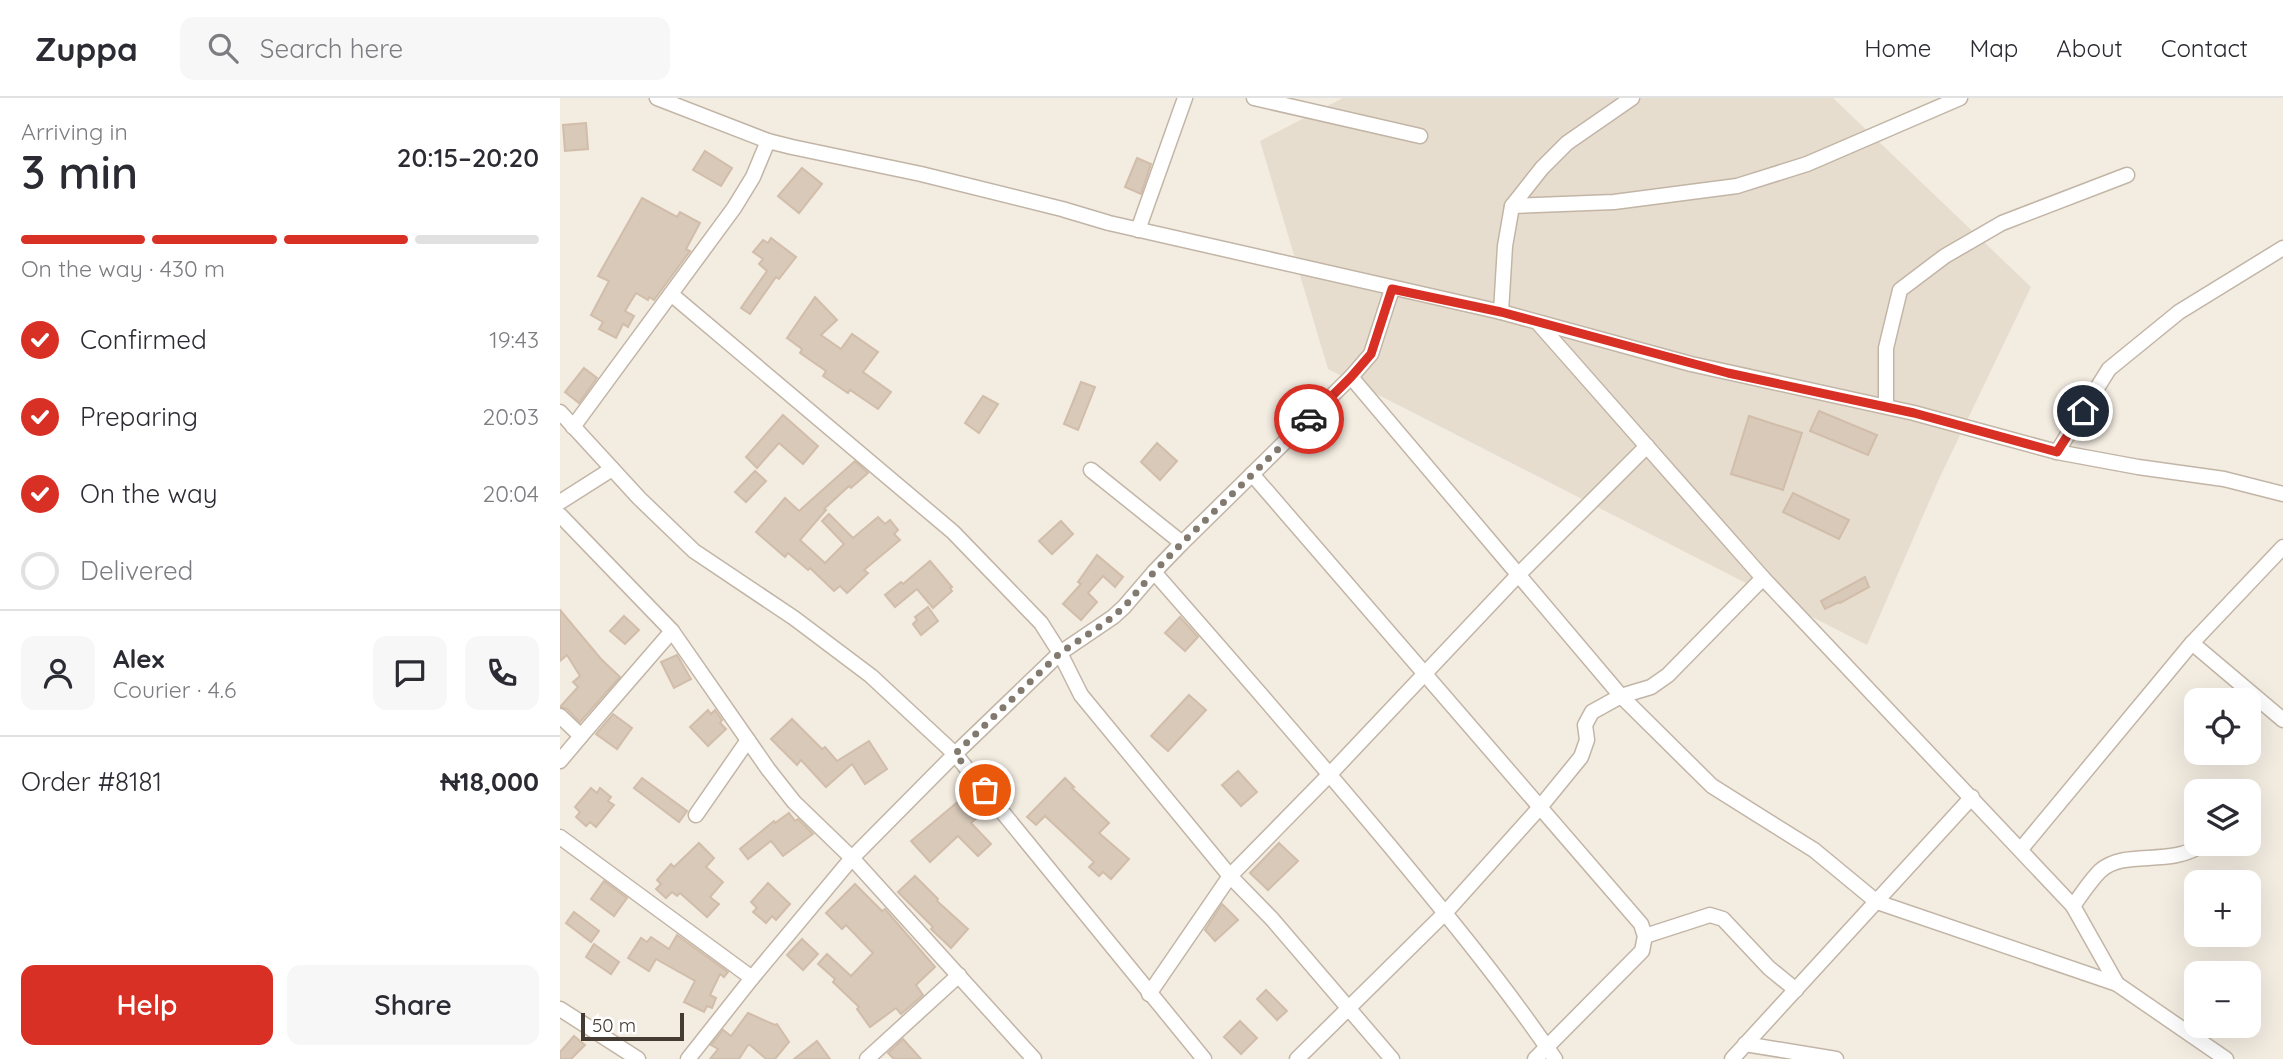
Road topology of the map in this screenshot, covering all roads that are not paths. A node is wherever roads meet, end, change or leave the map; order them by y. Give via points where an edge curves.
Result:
1 (657, 98) edge
2 (1185, 98) edge
3 (1254, 98) edge
4 (1632, 98) edge
5 (1960, 98) edge
6 (1420, 136) dead end
7 (768, 141) junction
8 (2127, 176) dead end
9 (1512, 206) junction
10 (1138, 230) junction
11 (2283, 248) edge
12 (1392, 289) junction
13 (671, 294) junction
14 (1501, 312) junction
15 (1538, 323) junction
16 (1351, 377) junction
17 (1886, 406) junction
18 (560, 412) edge
19 (573, 427) junction
20 (1647, 446) junction
21 (2057, 452) junction
22 (612, 468) junction
23 (1091, 470) dead end
24 (1252, 474) junction
25 (2283, 494) edge
26 (560, 502) edge
27 (560, 514) edge
28 (1182, 543) junction
29 (2283, 547) edge
30 (1154, 572) junction
31 (1518, 575) junction
32 (1763, 578) junction
33 (672, 631) junction
34 (2192, 643) junction
35 (1060, 653) junction
36 (1425, 673) junction
37 (1621, 696) junction
38 (560, 716) edge
39 (2283, 720) edge
40 (581, 736) junction
41 (748, 740) junction
42 (955, 754) junction
43 (560, 761) edge
44 (1330, 774) junction
45 (1972, 797) junction
46 (1541, 806) junction
47 (696, 815) dead end
48 (560, 837) edge
49 (2021, 849) junction
50 (2184, 853) edge
51 (852, 859) junction
52 (1230, 876) junction
53 (1877, 902) junction
54 (2073, 906) junction
55 (1445, 913) junction
56 (1645, 936) junction
57 (959, 975) junction
58 (752, 978) junction
59 (2117, 984) junction
60 (1796, 990) junction
61 (1149, 994) junction
62 (1348, 1008) junction
63 (560, 1009) edge
64 (1745, 1044) junction
65 (1551, 1053) edge
66 (638, 1059) edge
67 (688, 1059) edge
68 (867, 1059) edge
69 (1034, 1059) edge
70 (1203, 1059) edge
71 (1297, 1059) edge
72 (1392, 1059) edge
73 (1535, 1059) edge
74 (1732, 1059) edge
75 (1836, 1059) edge
76 (2226, 1059) edge

1 - 7 street
2 - 10 street
3 - 6 street
4 - 9 street via 1567,144
5 - 9 street via 1807,164 1737,186 1614,202
7 - 10 street via 921,174
7 - 13 street via 734,208
8 - 17 street via 2002,223 1945,256 1900,290 1886,348
9 - 14 street
10 - 12 street
11 - 21 street via 2179,312 2109,369
12 - 14 street
12 - 16 street via 1371,354
13 - 19 street
13 - 35 street via 953,532 1041,623
14 - 15 street
15 - 17 street via 1702,366
15 - 20 street
16 - 24 street
16 - 31 street
17 - 21 street
18 - 19 street
19 - 22 street
20 - 31 street
20 - 32 street
21 - 25 street via 2224,479
22 - 26 street
22 - 42 street via 694,551 871,676
23 - 28 street
24 - 28 street
24 - 36 street
27 - 33 street
28 - 30 street
29 - 34 street
30 - 35 street via 1113,617
30 - 44 street
31 - 36 street
31 - 37 street
32 - 37 street via 1668,675 1651,687
32 - 45 street
33 - 40 street
33 - 41 street
34 - 39 street
34 - 49 street
35 - 42 street
35 - 52 street via 1082,695
36 - 44 street
36 - 46 street
37 - 46 street via 1592,712 1585,725 1587,740 1581,757
37 - 53 street via 1712,786 1814,850
38 - 40 street
40 - 43 street
41 - 47 street
41 - 51 street via 794,802
42 - 51 street
42 - 61 street
44 - 52 street
44 - 55 street
45 - 49 street
45 - 53 street
46 - 55 street
46 - 56 street via 1641,924
48 - 58 street
49 - 54 street
50 - 54 street via 2124,859 2101,870
51 - 57 street
51 - 58 street
52 - 61 street
52 - 62 street
53 - 59 street
53 - 60 street
54 - 59 street
55 - 62 street
55 - 65 street
56 - 60 street via 1710,915 1723,919
56 - 65 street via 1642,951
57 - 68 street
57 - 69 street
58 - 67 street
59 - 76 street
60 - 64 street
61 - 70 street
62 - 71 street
62 - 72 street
63 - 66 street
64 - 74 street
64 - 75 street
65 - 73 street

